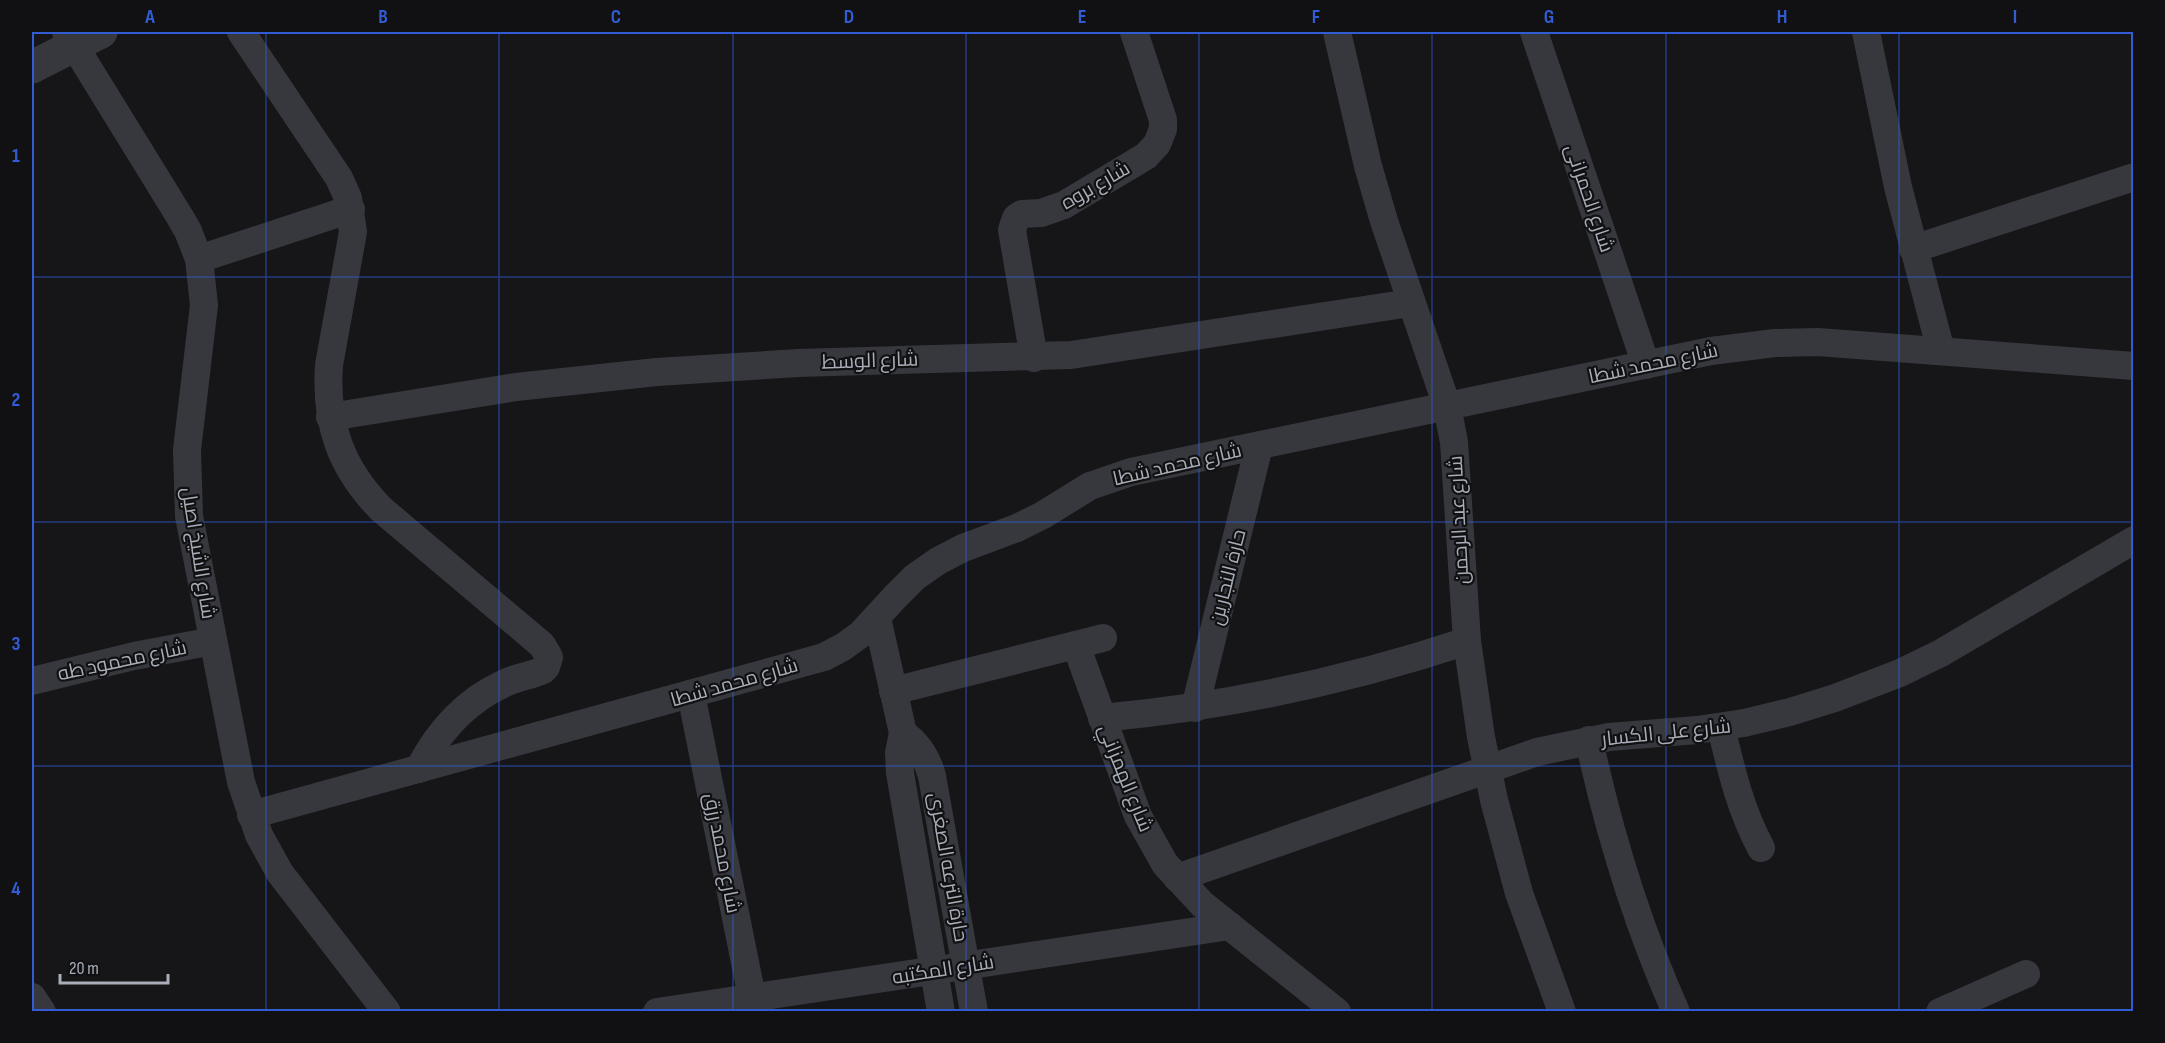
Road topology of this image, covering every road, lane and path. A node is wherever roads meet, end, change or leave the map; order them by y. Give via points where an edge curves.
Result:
1 (241, 32) edge
2 (1134, 32) edge
3 (1337, 32) edge
4 (1534, 32) edge
5 (1866, 32) edge
6 (80, 36) edge
7 (32, 67) edge
8 (2133, 177) edge
9 (351, 209) junction
10 (1913, 249) junction
11 (199, 259) junction
12 (1410, 303) junction
13 (1941, 351) junction
14 (1034, 358) junction
15 (1646, 364) junction
16 (2133, 366) edge
17 (1447, 406) junction
18 (330, 417) junction
19 (1259, 446) junction
20 (2133, 540) edge
21 (877, 618) junction
22 (213, 641) junction
23 (1467, 641) junction
24 (32, 681) edge
25 (893, 691) junction
26 (691, 694) junction
27 (1195, 708) junction
28 (1102, 718) junction
29 (1722, 727) junction
30 (903, 733) junction
31 (1589, 740) junction
32 (418, 769) junction
33 (1488, 769) junction
34 (251, 815) junction
35 (1761, 848) dead end
36 (1177, 878) junction
37 (1230, 926) junction
38 (966, 965) junction
39 (934, 970) junction
40 (2026, 974) dead end
41 (32, 997) edge
42 (754, 1004) edge
43 (42, 1011) edge
44 (387, 1011) edge
45 (657, 1011) edge
46 (941, 1011) edge
47 (974, 1011) edge
48 (1338, 1011) edge
49 (1562, 1011) edge
50 (1676, 1011) edge
51 (1940, 1011) edge

1 - 9 street via 339,178
2 - 14 street, شارع بروه via 1161,112 1163,129 1157,144 1146,156 1074,199 1053,209 1022,214 1013,224
3 - 12 street, شارع عبد الرحمن via 1368,166
4 - 15 street, شارع الحمرانى
5 - 10 street
6 - 7 street
6 - 11 street, شارع الشيخ اصيل via 188,231
8 - 10 street
9 - 11 street
9 - 18 street via 351,243 329,364
10 - 13 street
11 - 22 street, شارع الشيخ اصيل via 204,305 187,441 187,483 189,516
12 - 14 street, شارع الوسط via 1071,356
12 - 17 street, شارع عبد الرحمن
13 - 15 street, شارع محمد شطا via 1818,342 1775,343
13 - 16 street, شارع محمد شطا
14 - 18 street, شارع الوسط via 846,361 669,371 493,390
15 - 17 street, شارع محمد شطا
17 - 19 street, شارع محمد شطا
17 - 23 street, شارع عبد الرحمن via 1454,442
18 - 32 street via 348,467 368,496 542,645 549,657 543,670 504,683 465,708 434,742
19 - 21 street, شارع محمد شطا via 1131,472 1090,486 1035,519 938,561 915,577
19 - 27 street, حارة النجارين
20 - 29 street, شارع على الكسار via 1900,673 1790,712
21 - 25 street, حارة الترعه الصغرى
21 - 26 street, شارع محمد شطا via 861,634 824,657
22 - 24 street, شارع محمود طه
22 - 34 street, شارع الشيخ اصيل
23 - 27 street via 1333,681
23 - 33 street, شارع عبد الرحمن
25 - 28 street, شارع الهمزاني via 1090,641
25 - 30 street, حارة الترعه الصغرى
26 - 32 street, شارع محمد شطا
26 - 42 street, شارع محمد رزق
27 - 28 street
28 - 36 street, شارع الهمزاني via 1138,816
29 - 31 street, شارع على الكسار
29 - 35 street via 1738,797
30 - 38 street, حارة الترعه الصغرى via 925,756 932,776
30 - 39 street, حارة الترعه الصغرى via 900,773
31 - 33 street, شارع على الكسار
31 - 50 street via 1626,882
32 - 34 street, شارع محمد شطا
33 - 36 street, شارع على الكسار
33 - 49 street, شارع عبد الرحمن via 1519,893
34 - 44 street, شارع الشيخ اصيل via 286,882
36 - 37 street, شارع الهمزاني
37 - 38 street, شارع المكتبه
37 - 48 street, شارع الهمزاني
38 - 39 street, شارع المكتبه
38 - 47 street, حارة الترعه الصغرى
39 - 42 street, شارع المكتبه
39 - 46 street, حارة الترعه الصغرى
40 - 51 street
41 - 43 street
42 - 45 street, شارع المكتبه

